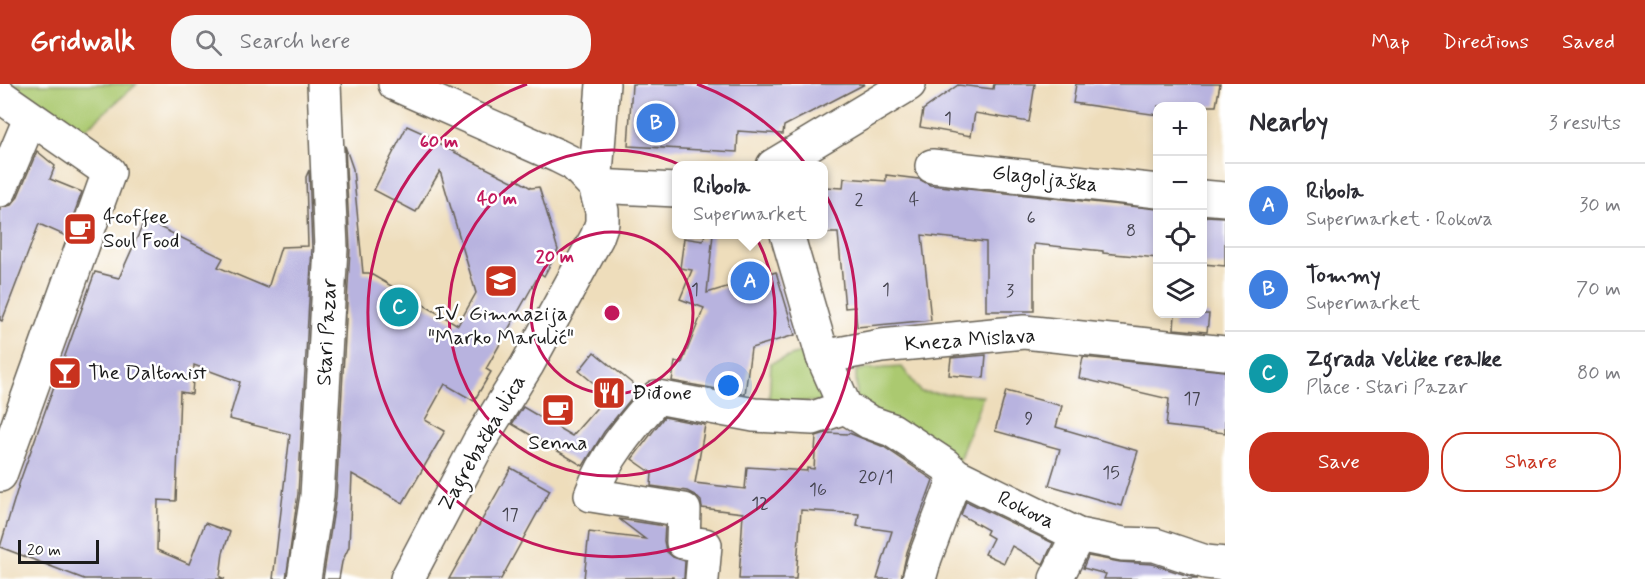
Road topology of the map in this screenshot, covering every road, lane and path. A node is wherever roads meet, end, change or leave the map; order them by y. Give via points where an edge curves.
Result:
1 (324, 84) edge
2 (395, 84) edge
3 (603, 84) edge
4 (909, 84) edge
5 (0, 96) edge
6 (30, 118) junction
7 (780, 161) edge
8 (932, 166) dead end
9 (595, 186) junction
10 (0, 190) edge
11 (672, 190) edge
12 (1153, 190) edge
13 (1207, 197) edge
14 (1225, 199) edge
15 (789, 239) edge
16 (1225, 354) edge
17 (823, 357) junction
18 (845, 407) junction
19 (0, 475) edge
20 (956, 475) junction
21 (1078, 535) junction
22 (1225, 564) edge
23 (304, 579) edge
24 (407, 579) edge
25 (702, 579) edge
26 (919, 579) edge
27 (1056, 579) edge

1 - 23 street, Stari Pazar via 332,248 317,496
2 - 9 street via 574,164
3 - 9 street
4 - 7 street
5 - 6 street
6 - 10 street
6 - 19 street via 109,172
8 - 12 street, Glagoljaška
9 - 11 street
9 - 24 street, Zagrebačka ulica via 602,211 597,237 527,365 479,442
13 - 14 street
15 - 17 street
16 - 17 street, Kneza Mislava via 1024,332 881,346
17 - 18 street
18 - 20 street, Rokova via 892,430
18 - 25 street via 813,418 754,414 657,397 624,436 591,495 684,510 683,542 705,545
20 - 21 street, Rokova
20 - 26 street
21 - 22 street, Rokova via 1155,545 1206,562
21 - 27 street

